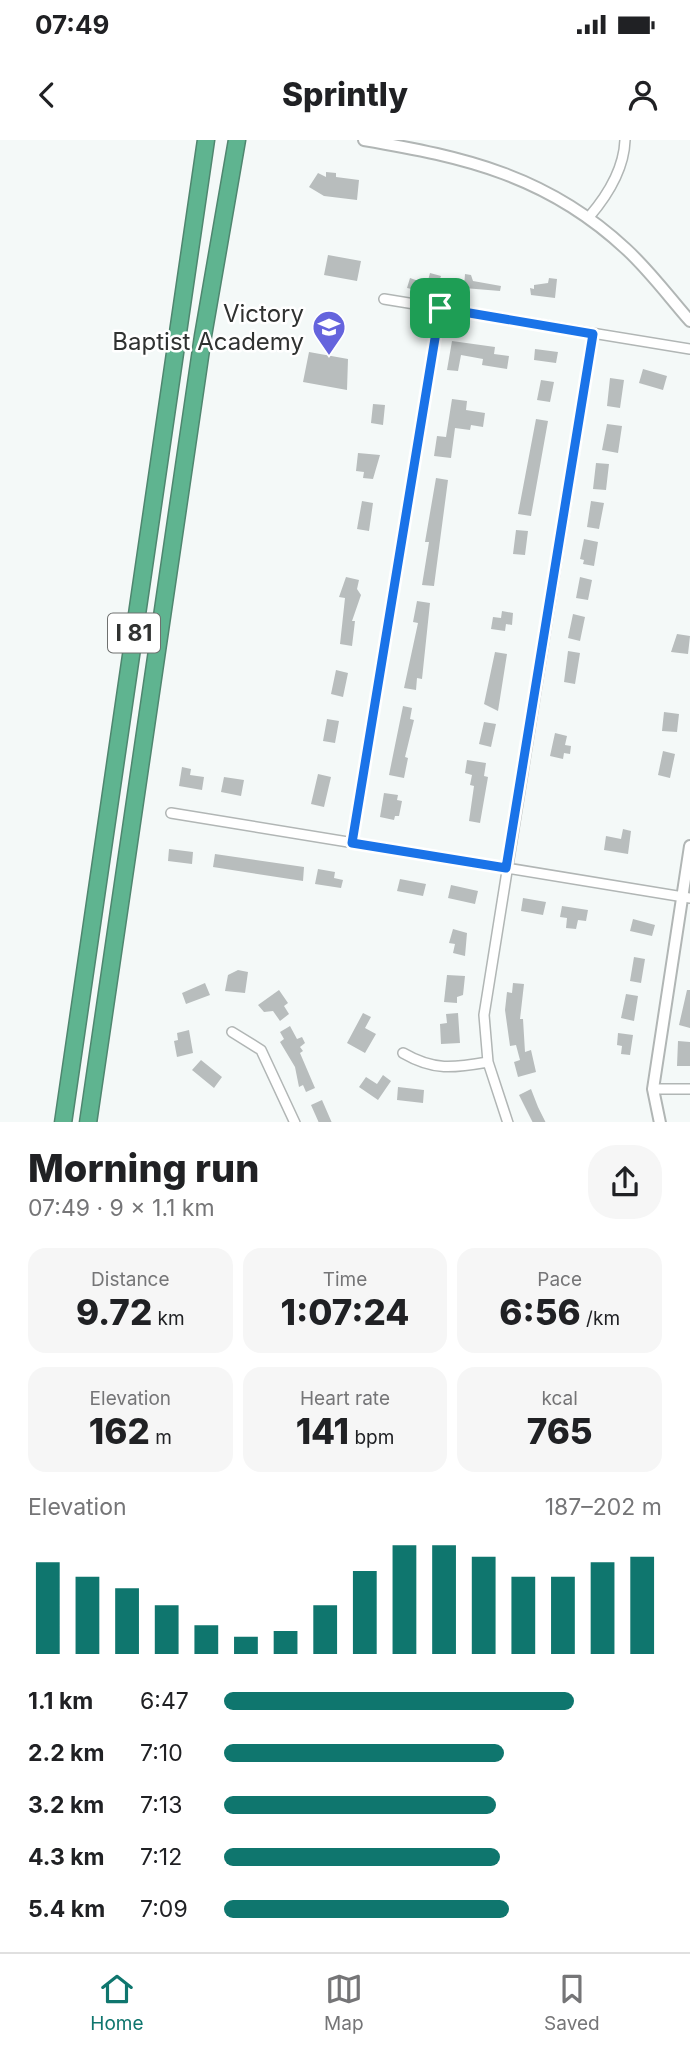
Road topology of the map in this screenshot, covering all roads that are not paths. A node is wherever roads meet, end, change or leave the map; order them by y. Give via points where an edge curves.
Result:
1 (237, 140) edge
2 (364, 140) edge
3 (625, 140) edge
4 (206, 141) edge
5 (589, 217) junction
6 (384, 299) dead end
7 (440, 308) junction
8 (690, 321) edge
9 (593, 334) junction
10 (690, 349) edge
11 (171, 813) dead end
12 (352, 843) junction
13 (690, 846) edge
14 (506, 868) junction
15 (686, 897) edge
16 (232, 1032) dead end
17 (403, 1053) dead end
18 (488, 1062) junction
19 (653, 1089) junction
20 (690, 1089) edge
21 (63, 1122) edge
22 (88, 1122) edge
23 (295, 1122) edge
24 (508, 1122) edge
25 (660, 1122) edge

1 - 22 highway, I 81 via 203,336
2 - 5 street via 443,153 526,180
3 - 5 street via 614,182
4 - 21 highway, I 81
5 - 8 street via 628,250
6 - 7 street
7 - 9 street
7 - 12 street
9 - 10 street
9 - 14 street
11 - 12 street
12 - 14 street
13 - 15 street
14 - 15 street
14 - 18 street via 484,1016
15 - 19 street
16 - 23 street via 261,1050
17 - 18 street via 426,1066
18 - 24 street
19 - 20 street
19 - 25 street

